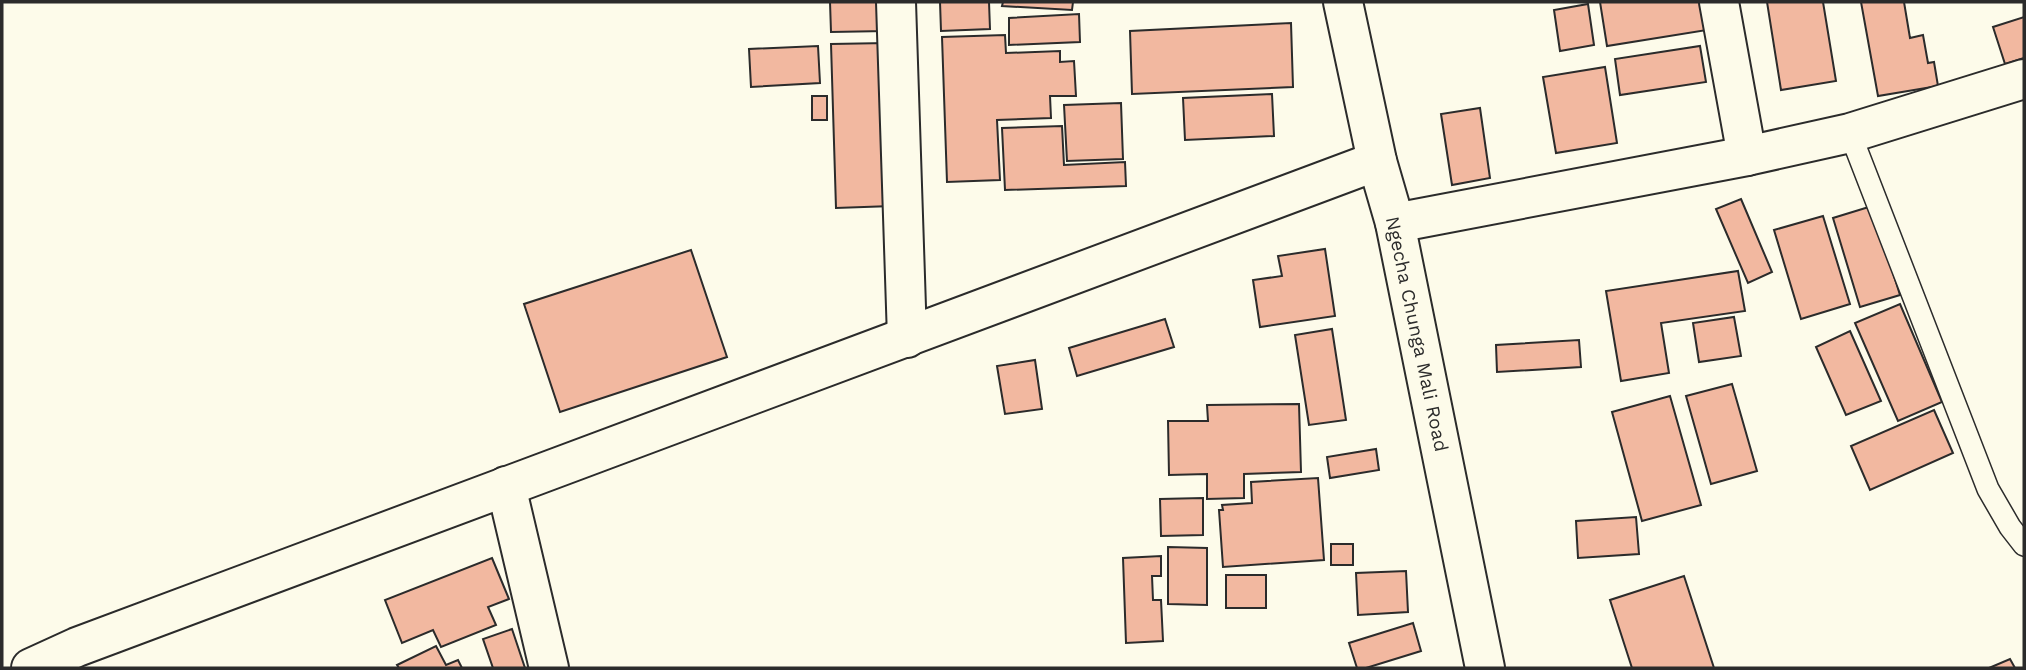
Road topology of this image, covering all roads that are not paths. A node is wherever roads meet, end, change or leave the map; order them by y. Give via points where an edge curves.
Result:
1 (896, 2) edge
2 (1343, 2) edge
3 (1719, 2) edge
4 (2024, 79) edge
5 (1850, 133) junction
6 (1747, 156) junction
7 (1377, 161) junction
8 (1395, 223) junction
9 (907, 338) junction
10 (506, 486) junction
11 (2024, 545) edge
12 (31, 668) edge
13 (549, 668) edge
14 (1485, 668) edge

1 - 9 street
2 - 7 street, Ngecha Chunga Mali Road
3 - 6 street
4 - 5 street
5 - 6 street
5 - 11 lane via 1988,489
6 - 8 street
7 - 8 street, Ngecha Chunga Mali Road
7 - 9 street
8 - 14 street, Ngecha Chunga Mali Road
9 - 10 street
10 - 12 street
10 - 13 street

